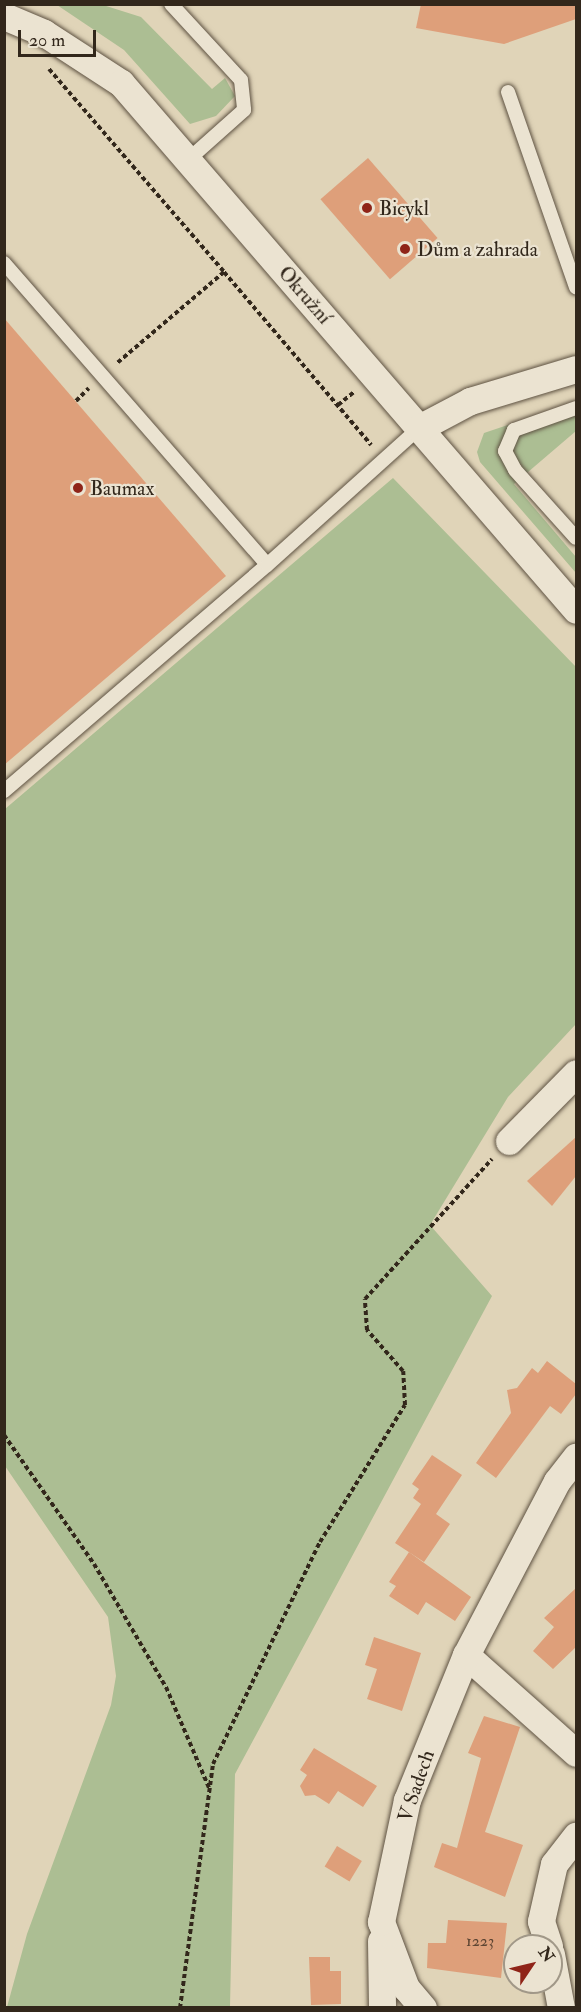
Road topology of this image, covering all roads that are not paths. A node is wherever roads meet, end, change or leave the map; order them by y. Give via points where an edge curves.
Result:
1 (171, 4) edge
2 (4, 16) edge
3 (508, 92) dead end
4 (189, 159) junction
5 (4, 263) edge
6 (576, 287) edge
7 (576, 369) edge
8 (576, 408) edge
9 (419, 428) junction
10 (576, 538) edge
11 (267, 566) junction
12 (576, 610) edge
13 (4, 791) edge
14 (576, 1074) edge
15 (509, 1141) road end
16 (576, 1457) edge
17 (466, 1655) junction
18 (576, 1753) edge
19 (576, 1836) edge
20 (381, 1922) junction
21 (545, 1934) edge
22 (382, 2007) edge
23 (423, 2007) edge

1 - 4 lane via 241,80 244,110
2 - 4 street, Okružní via 44,33 121,83
3 - 6 lane
4 - 9 street, Okružní
5 - 11 lane
7 - 9 street via 470,401
8 - 10 lane via 514,430 505,451 515,470
9 - 11 lane
9 - 12 street, Okružní
11 - 13 lane
14 - 15 street
16 - 17 street, V Sadech via 557,1481
17 - 18 street
17 - 20 street, V Sadech via 408,1800
19 - 21 street via 554,1864 541,1921
20 - 22 street, V Sadech
20 - 23 street via 406,1988

